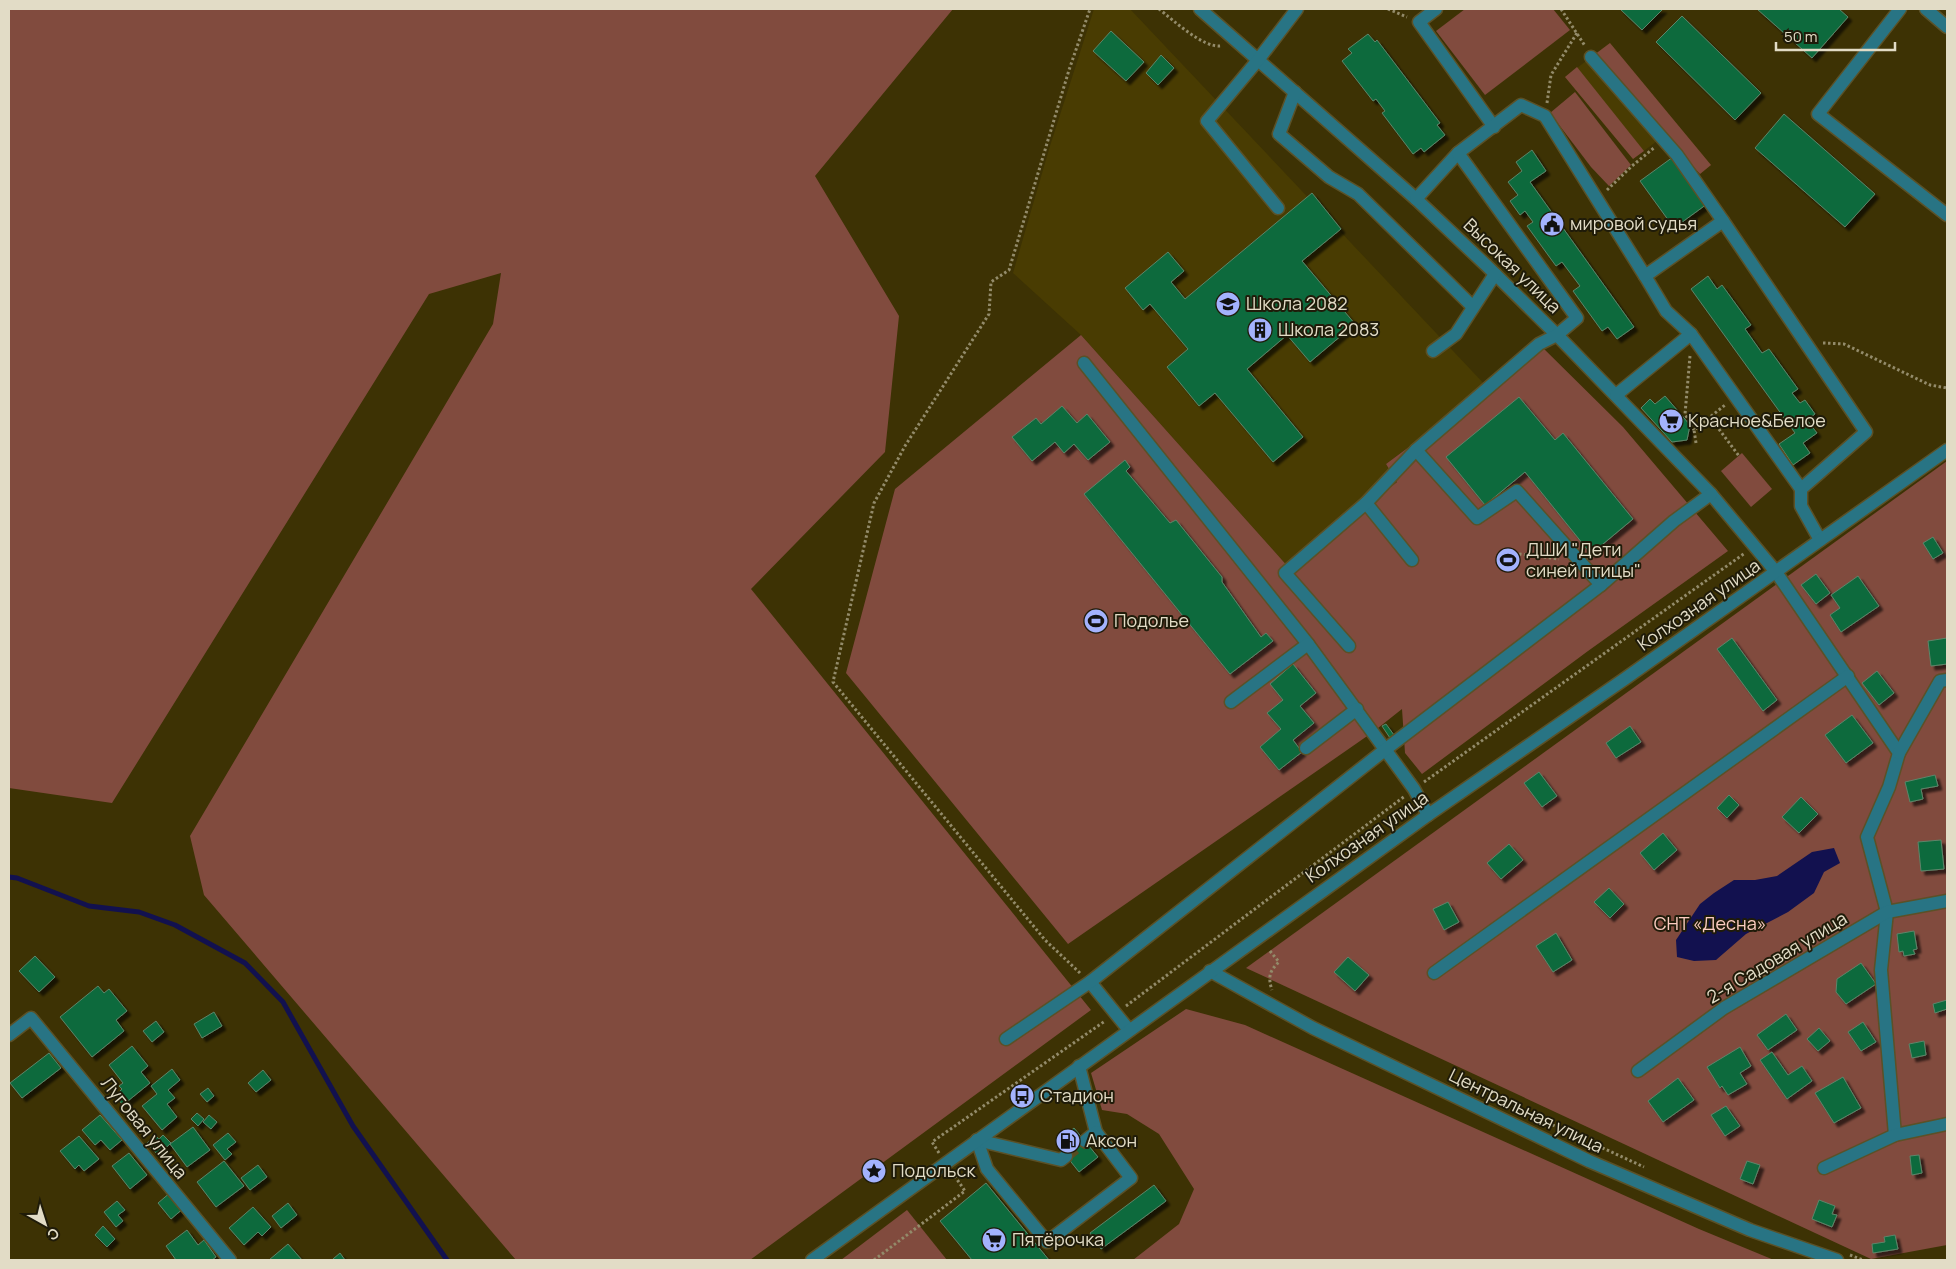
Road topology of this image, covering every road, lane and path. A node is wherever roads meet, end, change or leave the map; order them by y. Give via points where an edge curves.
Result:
1 (1090, 9) edge
2 (1159, 9) edge
3 (1200, 9) edge
4 (1297, 9) edge
5 (1388, 9) edge
6 (1436, 9) edge
7 (1561, 9) edge
8 (1900, 9) edge
9 (1926, 9) edge
10 (1419, 22) junction
11 (1947, 27) edge
12 (1577, 33) junction
13 (1240, 44) junction
14 (1591, 57) joint
15 (1258, 60) junction
16 (1295, 92) junction
17 (1545, 116) junction
18 (1494, 127) junction
19 (1664, 140) junction
20 (1458, 153) junction
21 (1416, 199) junction
22 (1598, 199) junction
23 (1278, 208) dead end
24 (1947, 215) edge
25 (1723, 221) junction
26 (1495, 274) junction
27 (1645, 276) junction
28 (1473, 307) junction
29 (1691, 334) junction
30 (1557, 335) junction
31 (1805, 342) junction
32 (1433, 351) dead end
33 (1084, 363) dead end
34 (1947, 388) edge
35 (1616, 395) junction
36 (1736, 397) junction
37 (1710, 416) junction
38 (1694, 430) junction
39 (1696, 443) dead end
40 (1416, 450) junction
41 (1947, 450) edge
42 (1740, 456) dead end
43 (1801, 489) junction
44 (1711, 494) junction
45 (1366, 503) junction
46 (1820, 540) junction
47 (1755, 546) junction
48 (1519, 554) dead end
49 (1412, 560) dead end
50 (1580, 561) junction
51 (1776, 572) junction
52 (1601, 585) junction
53 (1308, 644) junction
54 (1349, 646) dead end
55 (1848, 676) junction
56 (1947, 680) edge
57 (1231, 702) dead end
58 (1357, 709) junction
59 (1306, 748) dead end
60 (1386, 750) junction
61 (1899, 753) junction
62 (1414, 789) junction
63 (1428, 815) junction
64 (1947, 901) edge
65 (1887, 912) junction
66 (1270, 951) dead end
67 (1210, 971) junction
68 (1434, 973) dead end
69 (1090, 982) junction
70 (1273, 992) dead end
71 (1116, 1014) junction
72 (1129, 1030) junction
73 (9, 1035) edge
74 (1006, 1039) dead end
75 (1079, 1066) junction
76 (1638, 1071) dead end
77 (1509, 1105) dead end
78 (1947, 1124) edge
79 (1096, 1132) junction
80 (1894, 1134) junction
81 (977, 1140) junction
82 (1085, 1141) tunnel mouth
83 (1066, 1156) tunnel mouth
84 (946, 1163) junction
85 (1824, 1168) dead end
86 (1652, 1171) dead end
87 (1841, 1257) edge
88 (230, 1260) edge
89 (812, 1260) edge
90 (874, 1260) edge
91 (1863, 1260) edge

1 - 69 path via 1068,70 1009,270 991,282 989,314 906,446 874,504 833,682 1045,940
2 - 13 path via 1196,38 1217,47
3 - 13 street, Высокая улица
4 - 15 street
5 - 10 path
6 - 10 street
7 - 12 path
8 - 24 street via 1818,114
9 - 11 street
10 - 18 street
12 - 14 path
12 - 17 path via 1550,75
13 - 15 street, Высокая улица
14 - 19 street
15 - 16 street, Высокая улица
15 - 23 street via 1207,121
16 - 21 street, Высокая улица
16 - 28 street via 1279,134 1329,177 1358,194
17 - 18 street via 1521,105
17 - 22 street
18 - 20 street
19 - 22 path
19 - 25 street
20 - 21 street
20 - 30 street via 1577,318
21 - 26 street, Высокая улица
22 - 27 street
25 - 27 street
25 - 31 street
26 - 28 street
26 - 30 street, Высокая улица
27 - 29 street via 1666,310
28 - 32 street via 1456,334
29 - 35 street
29 - 36 street
29 - 38 path via 1685,414
30 - 35 street, Высокая улица
30 - 40 street via 1539,344
31 - 34 path via 1844,344 1930,385
31 - 43 street via 1866,432
33 - 53 street
35 - 44 street, Высокая улица
36 - 37 path
36 - 43 street
37 - 38 path
37 - 42 path
38 - 39 path
40 - 45 street
40 - 50 street via 1477,518 1518,491
41 - 46 street, Колхозная улица
43 - 46 street via 1801,506
44 - 47 street, Высокая улица
44 - 52 street via 1674,521
45 - 49 street
45 - 54 street via 1285,573
46 - 51 street, Колхозная улица
47 - 51 street, Высокая улица
47 - 62 path
48 - 50 path
50 - 52 street
51 - 55 street, Высокая улица
51 - 63 street, Колхозная улица
52 - 60 street
53 - 57 street
53 - 58 street
55 - 61 street, Высокая улица
55 - 68 street
56 - 61 street via 1940,681
58 - 59 street
58 - 60 street
60 - 62 street
60 - 69 street
61 - 65 street via 1868,838
62 - 63 street
62 - 71 path
63 - 67 street, Колхозная улица
64 - 65 street, 2-я Садовая улица
65 - 76 street, 2-я Садовая улица via 1724,1008
65 - 80 street via 1881,970
66 - 70 path via 1279,962 1272,968 1269,982
67 - 72 street, Колхозная улица
67 - 87 street, Центральная улица via 1313,1028 1589,1161 1750,1230
69 - 71 street
69 - 74 street
71 - 72 street
71 - 84 path via 932,1142
72 - 75 street, Колхозная улица
73 - 88 street, Луговая улица via 31,1018
75 - 79 street
75 - 81 street, Колхозная улица
77 - 86 path
78 - 80 street
79 - 81 street via 1131,1178 1047,1242 987,1168
79 - 82 street
80 - 85 street
81 - 83 street via 1062,1160
81 - 84 street, Колхозная улица
84 - 89 street, Колхозная улица
84 - 90 path via 965,1191
87 - 91 path

